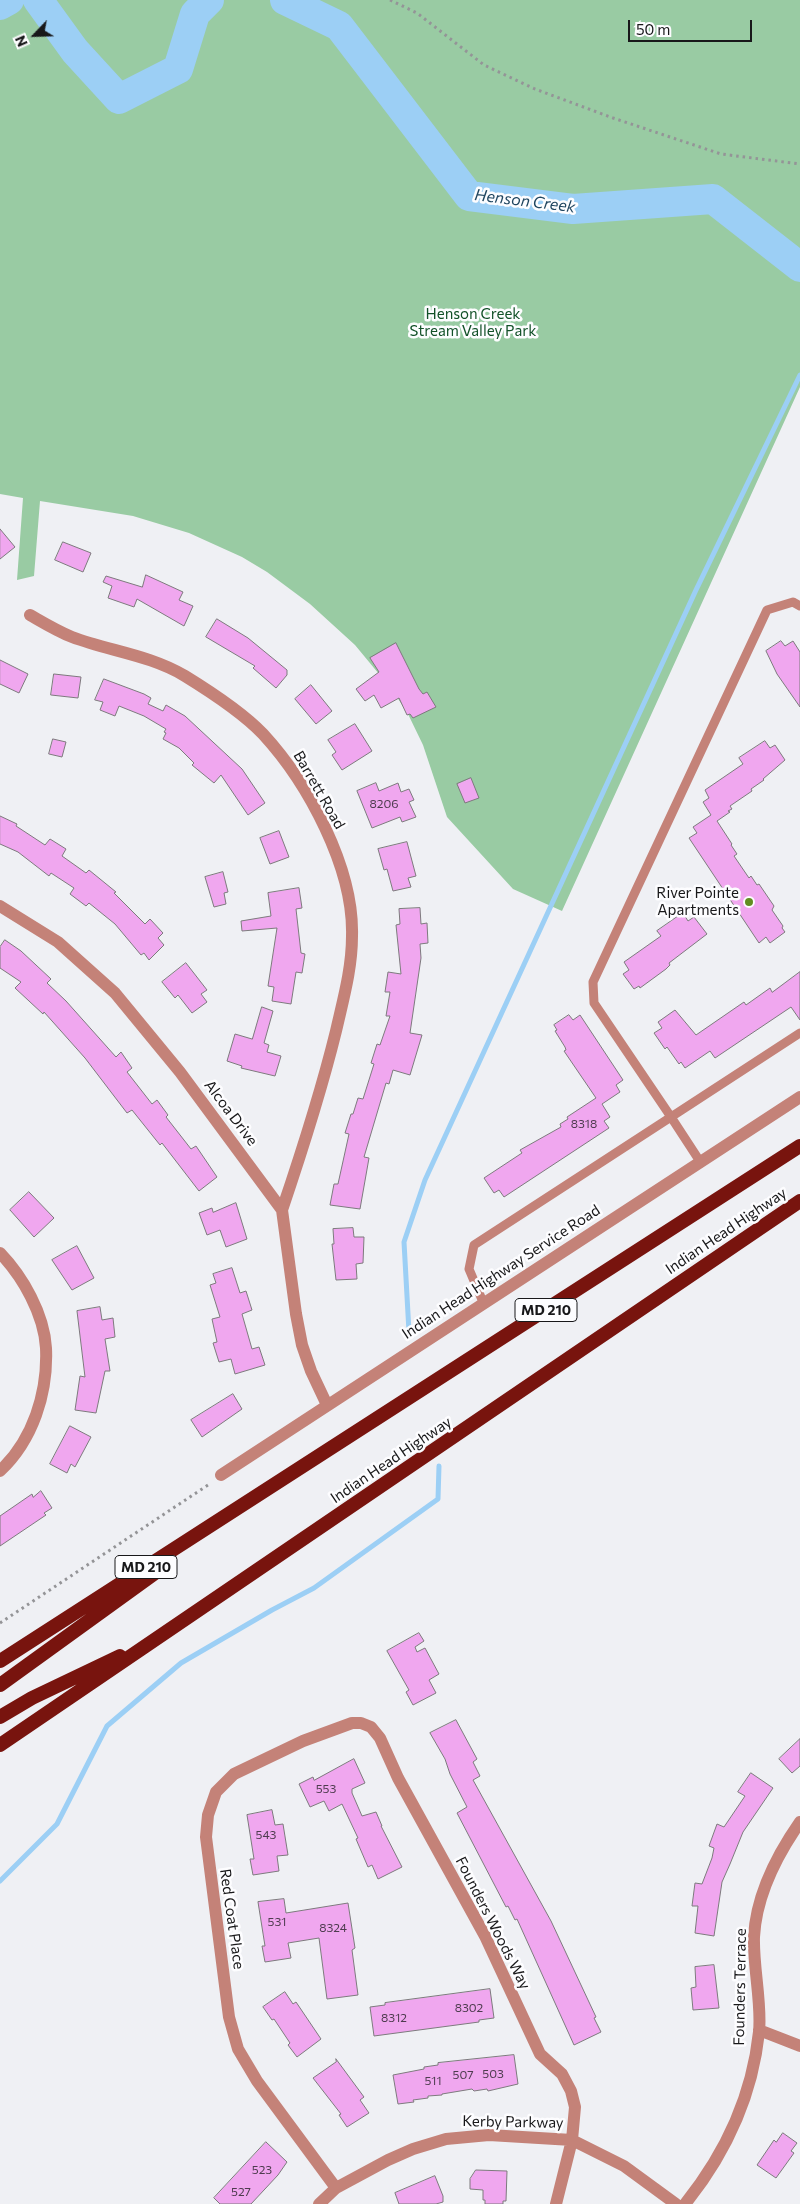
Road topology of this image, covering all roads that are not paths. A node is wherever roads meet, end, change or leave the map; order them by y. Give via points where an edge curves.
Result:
1 (800, 606) edge
2 (30, 615) dead end
3 (0, 906) edge
4 (800, 1034) edge
5 (800, 1097) edge
6 (672, 1117) junction
7 (800, 1146) edge
8 (701, 1163) junction
9 (800, 1201) edge
10 (282, 1210) junction
11 (0, 1253) edge
12 (483, 1302) junction
13 (327, 1405) junction
14 (0, 1471) edge
15 (293, 1474) junction
16 (221, 1475) road end
17 (162, 1636) junction
18 (0, 1661) edge
19 (0, 1685) edge
20 (0, 1717) edge
21 (366, 1724) joint
22 (0, 1745) edge
23 (800, 1822) edge
24 (759, 2030) junction
25 (800, 2046) edge
26 (572, 2140) junction
27 (336, 2188) junction
28 (319, 2204) edge
29 (556, 2204) edge
30 (676, 2204) edge
31 (685, 2204) edge

1 - 6 lane via 793,602 767,610 593,982 594,1003
2 - 10 street, Barrett Road via 71,636 172,670 218,698 262,733 280,755 326,831 348,898 352,936 350,971 327,1065
3 - 10 street, Alcoa Drive via 58,942 115,993 180,1072
4 - 6 lane
5 - 8 street, Indian Head Highway Service Road
6 - 8 lane
6 - 12 lane via 474,1245 469,1269
7 - 15 highway, Indian Head Highway / MD 210
8 - 12 street, Indian Head Highway Service Road
9 - 17 highway, Indian Head Highway
10 - 13 street, Alcoa Drive via 302,1345
11 - 14 street via 30,1296 46,1348 42,1391 30,1431
12 - 13 street, Indian Head Highway Service Road
13 - 16 street, Indian Head Highway Service Road
15 - 18 highway, Indian Head Highway / MD 210
15 - 19 highway
17 - 20 highway via 32,1698
17 - 22 highway, Indian Head Highway
21 - 26 street, Founders Woods Way via 380,1738 398,1778 469,1904 540,2054 567,2082 575,2107
21 - 27 street, Red Coat Place via 352,1723 331,1730 234,1774 216,1792 206,1825 228,2017 235,2040 260,2087
23 - 24 street, Founders Terrace via 767,1882 754,1936
24 - 25 street
24 - 31 street, Founders Terrace via 755,2059 733,2132 714,2166
26 - 27 street, Kerby Parkway via 489,2135 446,2138 388,2160
26 - 29 street, Founders Woods Way
26 - 30 street, Kerby Parkway via 624,2166
27 - 28 street, Kerby Parkway

